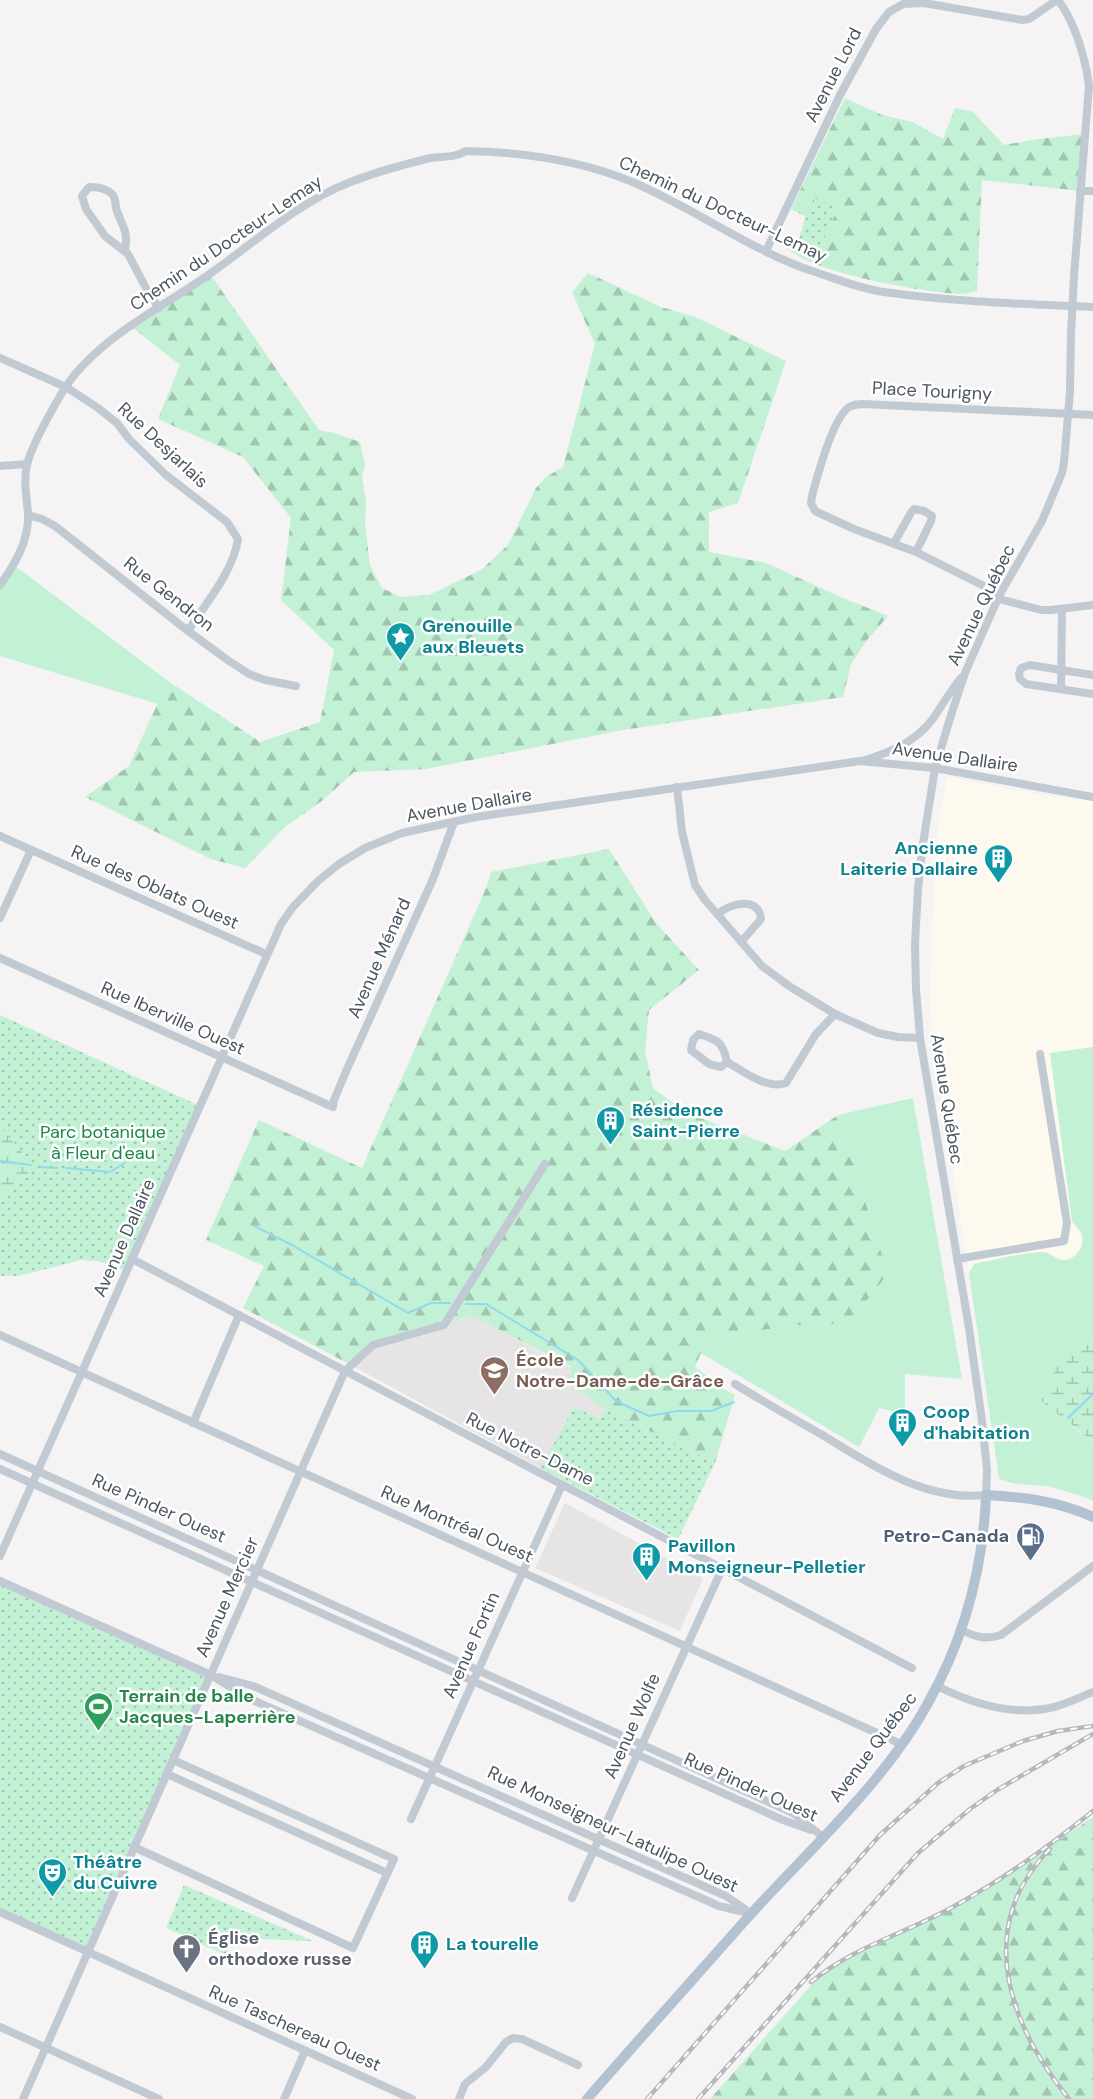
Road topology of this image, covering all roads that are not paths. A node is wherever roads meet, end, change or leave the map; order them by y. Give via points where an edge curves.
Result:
1 (1058, 0) edge
2 (1080, 191) junction
3 (1093, 191) edge
4 (125, 250) junction
5 (766, 251) junction
6 (1072, 306) junction
7 (1093, 307) edge
8 (159, 308) junction
9 (0, 358) edge
10 (66, 387) junction
11 (1069, 414) junction
12 (1093, 415) edge
13 (27, 464) junction
14 (0, 466) edge
15 (28, 514) junction
16 (894, 543) junction
17 (916, 552) junction
18 (0, 585) edge
19 (1000, 597) junction
20 (1093, 604) edge
21 (1062, 610) junction
22 (188, 631) junction
23 (1062, 670) junction
24 (965, 673) junction
25 (1093, 675) edge
26 (296, 686) dead end
27 (1061, 689) junction
28 (1093, 694) edge
29 (860, 761) junction
30 (935, 768) junction
31 (677, 787) junction
32 (1093, 797) edge
33 (454, 822) junction
34 (0, 836) edge
35 (31, 850) junction
36 (718, 914) junction
37 (0, 918) edge
38 (741, 942) junction
39 (266, 954) junction
40 (0, 958) edge
41 (834, 1014) junction
42 (920, 1038) junction
43 (1040, 1054) dead end
44 (221, 1058) junction
45 (727, 1062) junction
46 (333, 1107) joint
47 (545, 1164) dead end
48 (132, 1259) junction
49 (957, 1259) junction
50 (239, 1315) junction
51 (0, 1335) edge
52 (345, 1371) junction
53 (82, 1372) junction
54 (735, 1384) dead end
55 (193, 1423) junction
56 (0, 1454) edge
57 (0, 1469) edge
58 (38, 1471) junction
59 (300, 1471) junction
60 (32, 1484) junction
61 (562, 1485) junction
62 (986, 1495) junction
63 (1093, 1517) edge
64 (0, 1556) edge
65 (1093, 1566) edge
66 (722, 1569) junction
67 (256, 1570) junction
68 (522, 1572) junction
69 (0, 1581) edge
70 (251, 1582) junction
71 (961, 1630) junction
72 (686, 1646) junction
73 (912, 1668) dead end
74 (478, 1670) junction
75 (211, 1675) junction
76 (473, 1681) junction
77 (937, 1686) junction
78 (1093, 1692) edge
79 (642, 1744) junction
80 (901, 1744) junction
81 (638, 1754) junction
82 (173, 1760) junction
83 (436, 1766) junction
84 (167, 1774) junction
85 (430, 1778) junction
86 (411, 1819) dead end
87 (823, 1837) junction
88 (599, 1840) junction
89 (134, 1847) junction
90 (594, 1851) junction
91 (387, 1873) junction
92 (572, 1898) dead end
93 (0, 1912) edge
94 (752, 1914) junction
95 (87, 1952) junction
96 (0, 2027) edge
97 (46, 2048) junction
98 (305, 2051) junction
99 (578, 2065) dead end
100 (23, 2099) edge
101 (159, 2099) edge
102 (284, 2099) edge
103 (412, 2099) edge
104 (459, 2099) edge
105 (587, 2099) edge

1 - 2 street, Avenue Québec via 1073,28 1089,85
1 - 5 street, Avenue Lord via 1022,20 924,3 903,4 889,12 840,95
2 - 3 street
2 - 6 street, Avenue Québec
4 - 4 street via 125,228 115,198 106,190 89,187 82,195 86,209 105,236
4 - 8 street
5 - 6 street, Chemin du Docteur-Lemay via 816,272 882,292
5 - 8 street, Chemin du Docteur-Lemay via 614,175 543,157 466,151 458,156 390,167 345,184 296,212
6 - 7 street, Chemin du Docteur-Lemay
6 - 11 street, Avenue Québec
8 - 10 street, Chemin du Docteur-Lemay via 99,350
9 - 10 street, Rue Desjarlais
10 - 13 street, Chemin du Docteur-Lemay
10 - 22 street, Rue Desjarlais via 117,423 166,475 227,522 238,539 225,573
11 - 12 street
11 - 16 street, Place Tourigny via 863,404 848,408 832,433 811,503 815,512
11 - 19 street, Avenue Québec via 1062,473 1042,521
13 - 14 street
13 - 15 street, Chemin du Docteur-Lemay
15 - 18 street, Chemin du Docteur-Lemay via 21,549
15 - 22 street, Rue Gendron via 55,526
16 - 17 street, Place Tourigny
16 - 17 street via 912,511 924,511 932,516
17 - 19 street, Place Tourigny
19 - 21 street, Place Tourigny via 1041,610
19 - 24 street, Avenue Québec
20 - 21 street, Place Tourigny
21 - 23 street
22 - 26 street, Rue Gendron via 249,674
23 - 25 street
23 - 27 street
23 - 27 street via 1027,665 1019,674 1026,684
24 - 29 street via 916,736 901,747
24 - 30 street, Avenue Québec
27 - 28 street
29 - 30 street, Avenue Dallaire
29 - 31 street, Avenue Dallaire
30 - 32 street, Avenue Dallaire
30 - 42 street, Avenue Québec via 918,890 915,954
31 - 33 street, Avenue Dallaire
31 - 36 street via 682,832 695,885
33 - 39 street, Avenue Dallaire via 402,833 339,864 293,907
33 - 46 street, Avenue Ménard
34 - 35 street, Rue des Oblats Ouest
35 - 37 street
35 - 39 street, Rue des Oblats Ouest
36 - 38 street
36 - 38 street via 724,908 746,903 757,908 761,919
38 - 41 street via 774,976
39 - 44 street, Avenue Dallaire
40 - 44 street, Rue Iberville Ouest
41 - 42 street via 878,1033
41 - 45 street via 780,1086
42 - 49 street, Avenue Québec
43 - 49 street via 1067,1223 1064,1240
44 - 46 street, Rue Iberville Ouest
44 - 48 street, Avenue Dallaire
45 - 45 street via 717,1068 695,1054 691,1050 696,1035 720,1043
47 - 52 street via 444,1325 373,1345
48 - 50 street, Rue Notre-Dame
48 - 53 street, Avenue Dallaire
49 - 62 street, Avenue Québec via 982,1421
50 - 52 street, Rue Notre-Dame
50 - 55 street
51 - 53 street, Rue Montréal Ouest
52 - 59 street, Avenue Mercier
52 - 61 street, Rue Notre-Dame
53 - 55 street, Rue Montréal Ouest
53 - 58 street, Avenue Dallaire
54 - 62 street via 902,1480 954,1494
55 - 59 street, Rue Montréal Ouest
56 - 58 street, Rue Pinder Ouest
57 - 60 street, Rue Pinder Ouest
58 - 60 street, Avenue Dallaire
58 - 67 street, Rue Pinder Ouest
59 - 67 street, Avenue Mercier
59 - 68 street, Rue Montréal Ouest
60 - 64 street, Avenue Dallaire
60 - 70 street, Rue Pinder Ouest
61 - 66 street, Rue Notre-Dame
61 - 68 street, Avenue Fortin
62 - 63 main road via 1056,1503
62 - 71 main road, Avenue Québec via 978,1572
65 - 71 street via 1001,1635 986,1639
66 - 72 street, Avenue Wolfe
66 - 73 street, Rue Notre-Dame
67 - 70 street, Avenue Mercier
67 - 74 street, Rue Pinder Ouest
68 - 72 street, Rue Montréal Ouest
68 - 74 street, Avenue Fortin
69 - 75 street, Rue Monseigneur-Latulipe Ouest
70 - 75 street, Avenue Mercier
70 - 76 street, Rue Pinder Ouest
71 - 77 main road, Avenue Québec
72 - 79 street, Avenue Wolfe
72 - 80 street, Rue Montréal Ouest
74 - 76 street, Avenue Fortin
74 - 79 street, Rue Pinder Ouest
75 - 82 street, Avenue Mercier
75 - 83 street, Rue Monseigneur-Latulipe Ouest via 253,1686
75 - 85 street, Rue Monseigneur-Latulipe Ouest via 248,1698
76 - 81 street, Rue Pinder Ouest
76 - 83 street, Avenue Fortin
77 - 78 street via 1012,1711 1056,1707
77 - 80 main road, Avenue Québec
79 - 81 street, Avenue Wolfe
79 - 87 street, Rue Pinder Ouest via 793,1813
80 - 87 main road, Avenue Québec
81 - 87 street, Rue Pinder Ouest
81 - 88 street, Avenue Wolfe
82 - 84 street, Avenue Mercier
82 - 91 street via 394,1859
83 - 85 street, Avenue Fortin
83 - 88 street, Rue Monseigneur-Latulipe Ouest
84 - 89 street, Avenue Mercier
84 - 91 street
85 - 86 street, Avenue Fortin
85 - 90 street, Rue Monseigneur-Latulipe Ouest
87 - 94 main road, Avenue Québec
88 - 90 street, Avenue Wolfe
88 - 94 street, Rue Monseigneur-Latulipe Ouest via 726,1896
89 - 91 street via 353,1948
89 - 95 street, Avenue Mercier
90 - 92 street, Avenue Wolfe
90 - 94 street, Rue Monseigneur-Latulipe Ouest via 719,1906
93 - 95 street, Rue Taschereau Ouest
94 - 105 main road, Avenue Québec
95 - 97 street, Avenue Mercier
95 - 98 street, Rue Taschereau Ouest
96 - 97 street
97 - 100 street, Avenue Mercier
97 - 101 street
98 - 102 street
98 - 103 street, Rue Taschereau Ouest
99 - 104 street via 513,2038 465,2084

